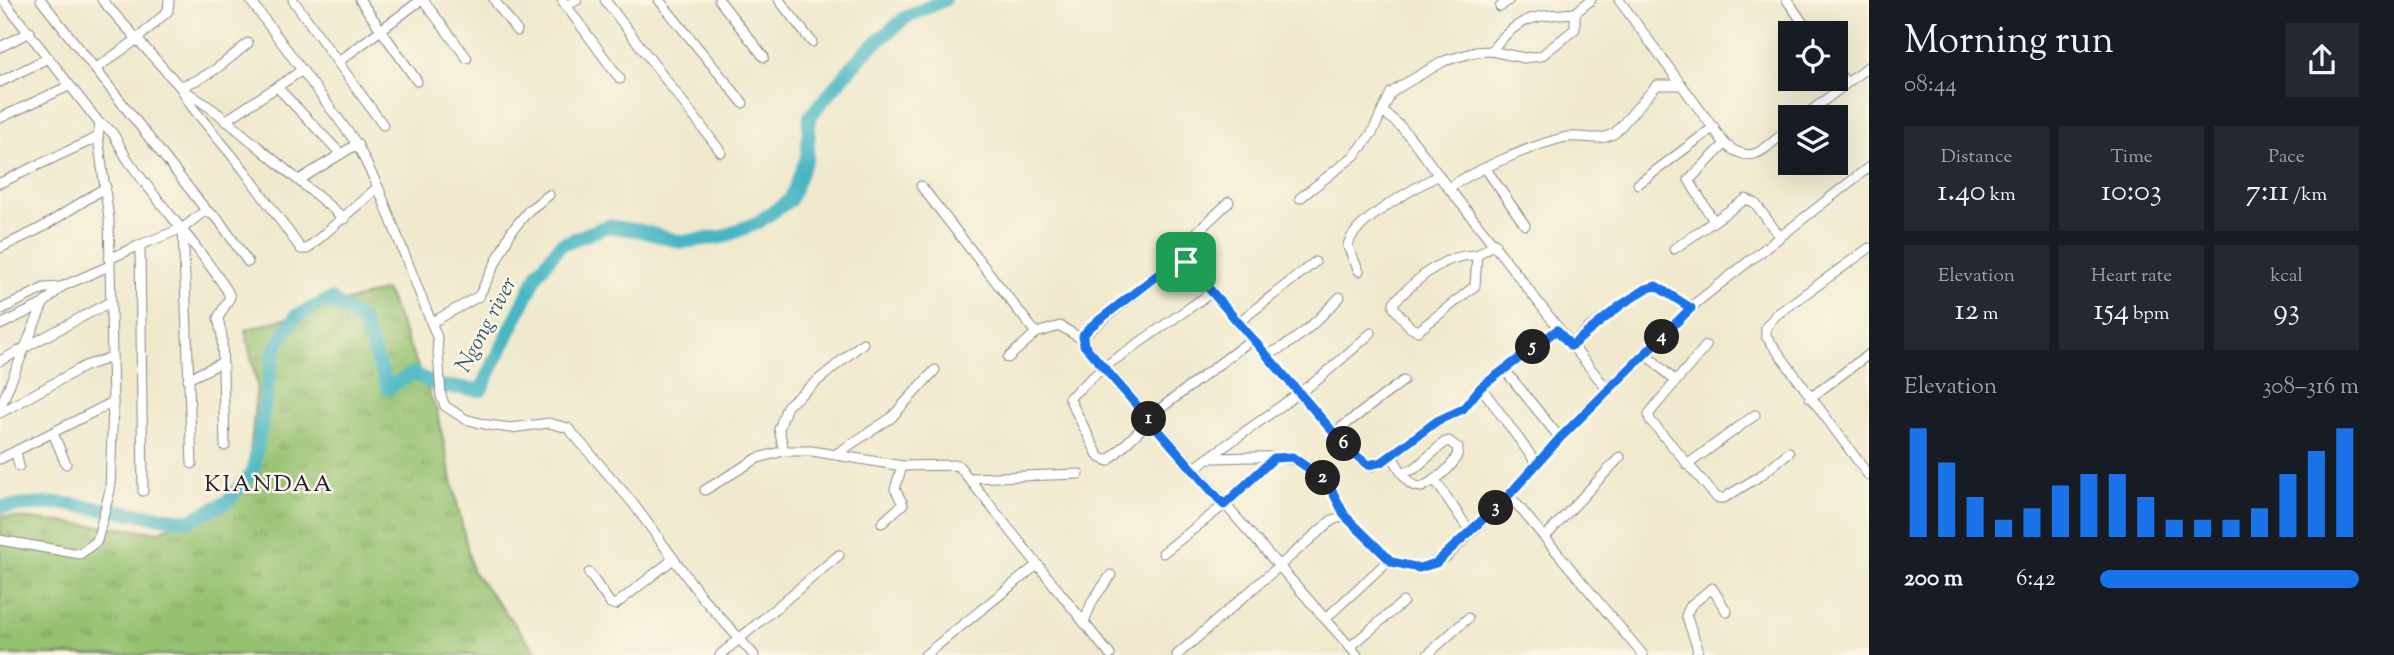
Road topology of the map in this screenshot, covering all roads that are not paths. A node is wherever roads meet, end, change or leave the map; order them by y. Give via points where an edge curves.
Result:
1 (3, 0) edge
2 (41, 0) edge
3 (102, 0) edge
4 (169, 0) edge
5 (250, 0) edge
6 (293, 0) edge
7 (360, 0) edge
8 (422, 0) edge
9 (494, 0) edge
10 (577, 0) edge
11 (605, 0) edge
12 (659, 0) edge
13 (719, 0) edge
14 (779, 0) edge
15 (1509, 0) edge
16 (1591, 0) edge
17 (1619, 0) edge
18 (1787, 0) edge
19 (564, 3) edge
20 (1500, 7) dead end
21 (1576, 13) junction
22 (1802, 21) edge
23 (382, 30) junction
24 (517, 31) dead end
25 (30, 32) junction
26 (136, 40) junction
27 (811, 42) dead end
28 (248, 43) dead end
29 (0, 47) edge
30 (1491, 51) junction
31 (764, 57) dead end
32 (48, 58) junction
33 (467, 58) dead end
34 (338, 62) junction
35 (1869, 66) edge
36 (95, 69) junction
37 (301, 71) junction
38 (620, 79) dead end
39 (417, 81) dead end
40 (0, 82) edge
41 (1848, 82) edge
42 (1682, 85) junction
43 (69, 86) junction
44 (181, 87) junction
45 (277, 87) junction
46 (1836, 91) edge
47 (743, 103) dead end
48 (1818, 105) edge
49 (1383, 112) junction
50 (0, 118) edge
51 (225, 121) junction
52 (100, 124) junction
53 (383, 125) dead end
54 (1714, 127) junction
55 (98, 137) junction
56 (1778, 137) edge
57 (357, 144) junction
58 (1725, 144) junction
59 (721, 152) dead end
60 (341, 154) junction
61 (1869, 167) edge
62 (1486, 169) junction
63 (1439, 175) junction
64 (299, 180) junction
65 (0, 183) edge
66 (1638, 184) dead end
67 (921, 186) dead end
68 (106, 187) junction
69 (378, 187) junction
70 (1448, 188) junction
71 (548, 195) dead end
72 (1300, 198) dead end
73 (1229, 202) dead end
74 (206, 210) junction
75 (345, 219) junction
76 (1713, 220) junction
77 (1525, 225) dead end
78 (183, 228) junction
79 (1780, 237) junction
80 (1495, 243) junction
81 (140, 246) junction
82 (0, 248) edge
83 (1869, 248) edge
84 (1674, 249) dead end
85 (1477, 256) junction
86 (1181, 261) junction
87 (109, 262) junction
88 (248, 262) dead end
89 (1314, 262) dead end
90 (1359, 271) dead end
91 (1209, 287) junction
92 (61, 288) junction
93 (1340, 298) dead end
94 (110, 302) junction
95 (43, 304) junction
96 (1691, 308) junction
97 (0, 310) edge
98 (1239, 322) junction
99 (431, 323) junction
100 (0, 325) edge
101 (1557, 330) junction
102 (1036, 333) junction
103 (1371, 333) dead end
104 (1252, 338) junction
105 (1082, 339) junction
106 (863, 343) dead end
107 (28, 346) junction
108 (1571, 346) junction
109 (1706, 346) dead end
110 (1645, 353) junction
111 (1869, 354) edge
112 (1266, 355) junction
113 (113, 357) junction
114 (1008, 358) dead end
115 (0, 361) edge
116 (221, 363) junction
117 (1104, 368) junction
118 (1504, 369) junction
119 (935, 370) dead end
120 (188, 379) junction
121 (1674, 380) junction
122 (1403, 382) dead end
123 (1481, 387) junction
124 (1608, 390) junction
125 (1299, 391) junction
126 (1810, 398) junction
127 (113, 402) junction
128 (0, 411) edge
129 (1755, 415) dead end
130 (1148, 418) junction
131 (53, 433) junction
132 (1334, 433) junction
133 (1560, 438) junction
134 (225, 446) dead end
135 (16, 451) junction
136 (784, 451) junction
137 (1789, 452) dead end
138 (836, 454) junction
139 (1392, 456) junction
140 (1620, 457) dead end
141 (0, 458) edge
142 (1207, 458) junction
143 (1274, 458) junction
144 (66, 464) dead end
145 (192, 464) dead end
146 (1537, 464) junction
147 (1687, 465) junction
148 (1865, 465) edge
149 (19, 466) dead end
150 (902, 466) junction
151 (1193, 469) junction
152 (1402, 473) junction
153 (1079, 474) dead end
154 (1869, 476) edge
155 (970, 478) junction
156 (1435, 480) junction
157 (705, 490) dead end
158 (143, 491) dead end
159 (1509, 495) junction
160 (1224, 505) junction
161 (1345, 516) junction
162 (882, 523) dead end
163 (1471, 533) junction
164 (1545, 537) junction
165 (0, 540) edge
166 (1163, 553) dead end
167 (839, 555) dead end
168 (672, 560) junction
169 (1389, 560) junction
170 (1038, 565) junction
171 (1279, 568) junction
172 (589, 573) dead end
173 (1111, 575) dead end
174 (1404, 601) dead end
175 (1727, 612) dead end
176 (1468, 618) dead end
177 (1325, 619) junction
178 (1084, 622) junction
179 (738, 636) junction
180 (1350, 647) junction
181 (720, 655) edge
182 (754, 655) edge
183 (925, 655) edge
184 (1110, 655) edge
185 (1177, 655) edge
186 (1357, 655) edge
187 (1427, 655) edge
188 (1643, 655) edge
189 (1696, 655) edge

1 - 25 street
2 - 36 street
3 - 26 street
4 - 26 street via 168,11
5 - 37 street
6 - 34 street
7 - 23 street
8 - 23 street
8 - 33 street
9 - 24 street
10 - 19 street
11 - 59 street
12 - 47 street
13 - 31 street
14 - 27 street
15 - 20 street
16 - 21 street
17 - 42 street
18 - 22 street
19 - 38 street
21 - 30 street via 1523,20
21 - 30 street via 1575,29 1541,56 1524,58
23 - 34 street
23 - 39 street
25 - 29 street
25 - 32 street
26 - 36 street
26 - 44 street
28 - 44 street via 218,69
30 - 49 street via 1444,61 1391,93
32 - 40 street
32 - 43 street
34 - 53 street
35 - 41 street
36 - 74 street
37 - 45 street
37 - 57 street
42 - 54 street
42 - 62 street via 1657,85 1606,138 1564,137
43 - 50 street
43 - 52 street
44 - 51 street
44 - 75 street via 299,248 307,249
45 - 51 street
45 - 60 street
46 - 48 street
49 - 63 street via 1403,129
49 - 72 street via 1354,155
51 - 64 street
52 - 55 street
52 - 78 street via 110,130
54 - 58 street
54 - 66 street
55 - 65 street
55 - 68 street
56 - 58 street via 1746,157
57 - 60 street
57 - 69 street
58 - 76 street via 1689,180
60 - 64 street
61 - 79 street
62 - 70 street
62 - 77 street
63 - 70 street
63 - 90 street via 1394,201 1351,235 1348,247
64 - 75 street
67 - 102 street
68 - 82 street
68 - 87 street
69 - 75 street
69 - 99 street
70 - 80 street
71 - 99 street via 511,232 479,296
73 - 86 street via 1178,250
74 - 78 street
74 - 88 street via 218,219
76 - 79 street via 1750,200
76 - 84 street
78 - 81 street
78 - 116 street via 230,297 218,313
78 - 120 street
79 - 96 street
80 - 85 street
80 - 101 street
81 - 87 street
81 - 158 street
83 - 126 street via 1766,327 1770,345
85 - 85 street via 1445,260 1411,286 1394,302 1394,308 1418,331 1475,286
86 - 91 street
86 - 105 street via 1129,296
87 - 92 street
87 - 94 street
89 - 98 street
91 - 98 street
91 - 117 street via 1208,295
92 - 95 street
92 - 97 street via 44,288
93 - 112 street via 1298,335
94 - 107 street
94 - 113 street
95 - 100 street
95 - 107 street
96 - 108 street via 1656,286 1646,289
96 - 110 street
98 - 104 street
99 - 168 street via 441,365 441,396 451,412 488,425 512,428 549,422 568,428 632,502
101 - 108 street
101 - 118 street
102 - 105 street via 1060,326
102 - 114 street
103 - 125 street
104 - 112 street
104 - 130 street
105 - 117 street
106 - 136 street via 787,406 779,429
107 - 115 street
107 - 128 street
108 - 124 street
109 - 121 street
110 - 121 street
110 - 124 street
111 - 126 street
112 - 125 street
113 - 127 street
113 - 128 street via 85,366
116 - 120 street
116 - 134 street
117 - 130 street
117 - 130 street via 1069,398 1099,457 1108,461
118 - 123 street
118 - 133 street
119 - 138 street via 891,418
120 - 145 street
121 - 147 street via 1648,417
122 - 132 street
123 - 139 street via 1463,409 1437,421
123 - 146 street
124 - 133 street
125 - 132 street
125 - 142 street
126 - 148 street
127 - 131 street
127 - 165 street via 110,490 98,536 89,550 72,554
129 - 147 street
130 - 151 street
131 - 135 street
131 - 144 street
132 - 139 street via 1368,465
133 - 146 street
135 - 141 street
135 - 149 street
136 - 138 street
136 - 157 street via 758,458
137 - 147 street via 1722,499
138 - 150 street
139 - 152 street
140 - 164 street
142 - 143 street
142 - 151 street
143 - 160 street
143 - 161 street via 1292,457 1327,481
146 - 159 street
148 - 154 street
150 - 155 street via 953,463
150 - 162 street via 895,489 902,505
151 - 160 street
152 - 156 street via 1416,488
152 - 156 street via 1449,440 1459,451
153 - 155 street
155 - 170 street
156 - 163 street
159 - 163 street
159 - 164 street
160 - 166 street
160 - 171 street
161 - 169 street
161 - 171 street via 1332,520
163 - 169 street via 1436,563 1419,568
164 - 188 street
167 - 179 street
168 - 172 street via 615,605
168 - 179 street
169 - 177 street
170 - 178 street
170 - 183 street
171 - 177 street
171 - 185 street
173 - 178 street
174 - 180 street
175 - 189 street via 1712,588 1688,610
176 - 187 street
177 - 180 street
178 - 184 street
179 - 181 street
179 - 182 street
180 - 186 street

